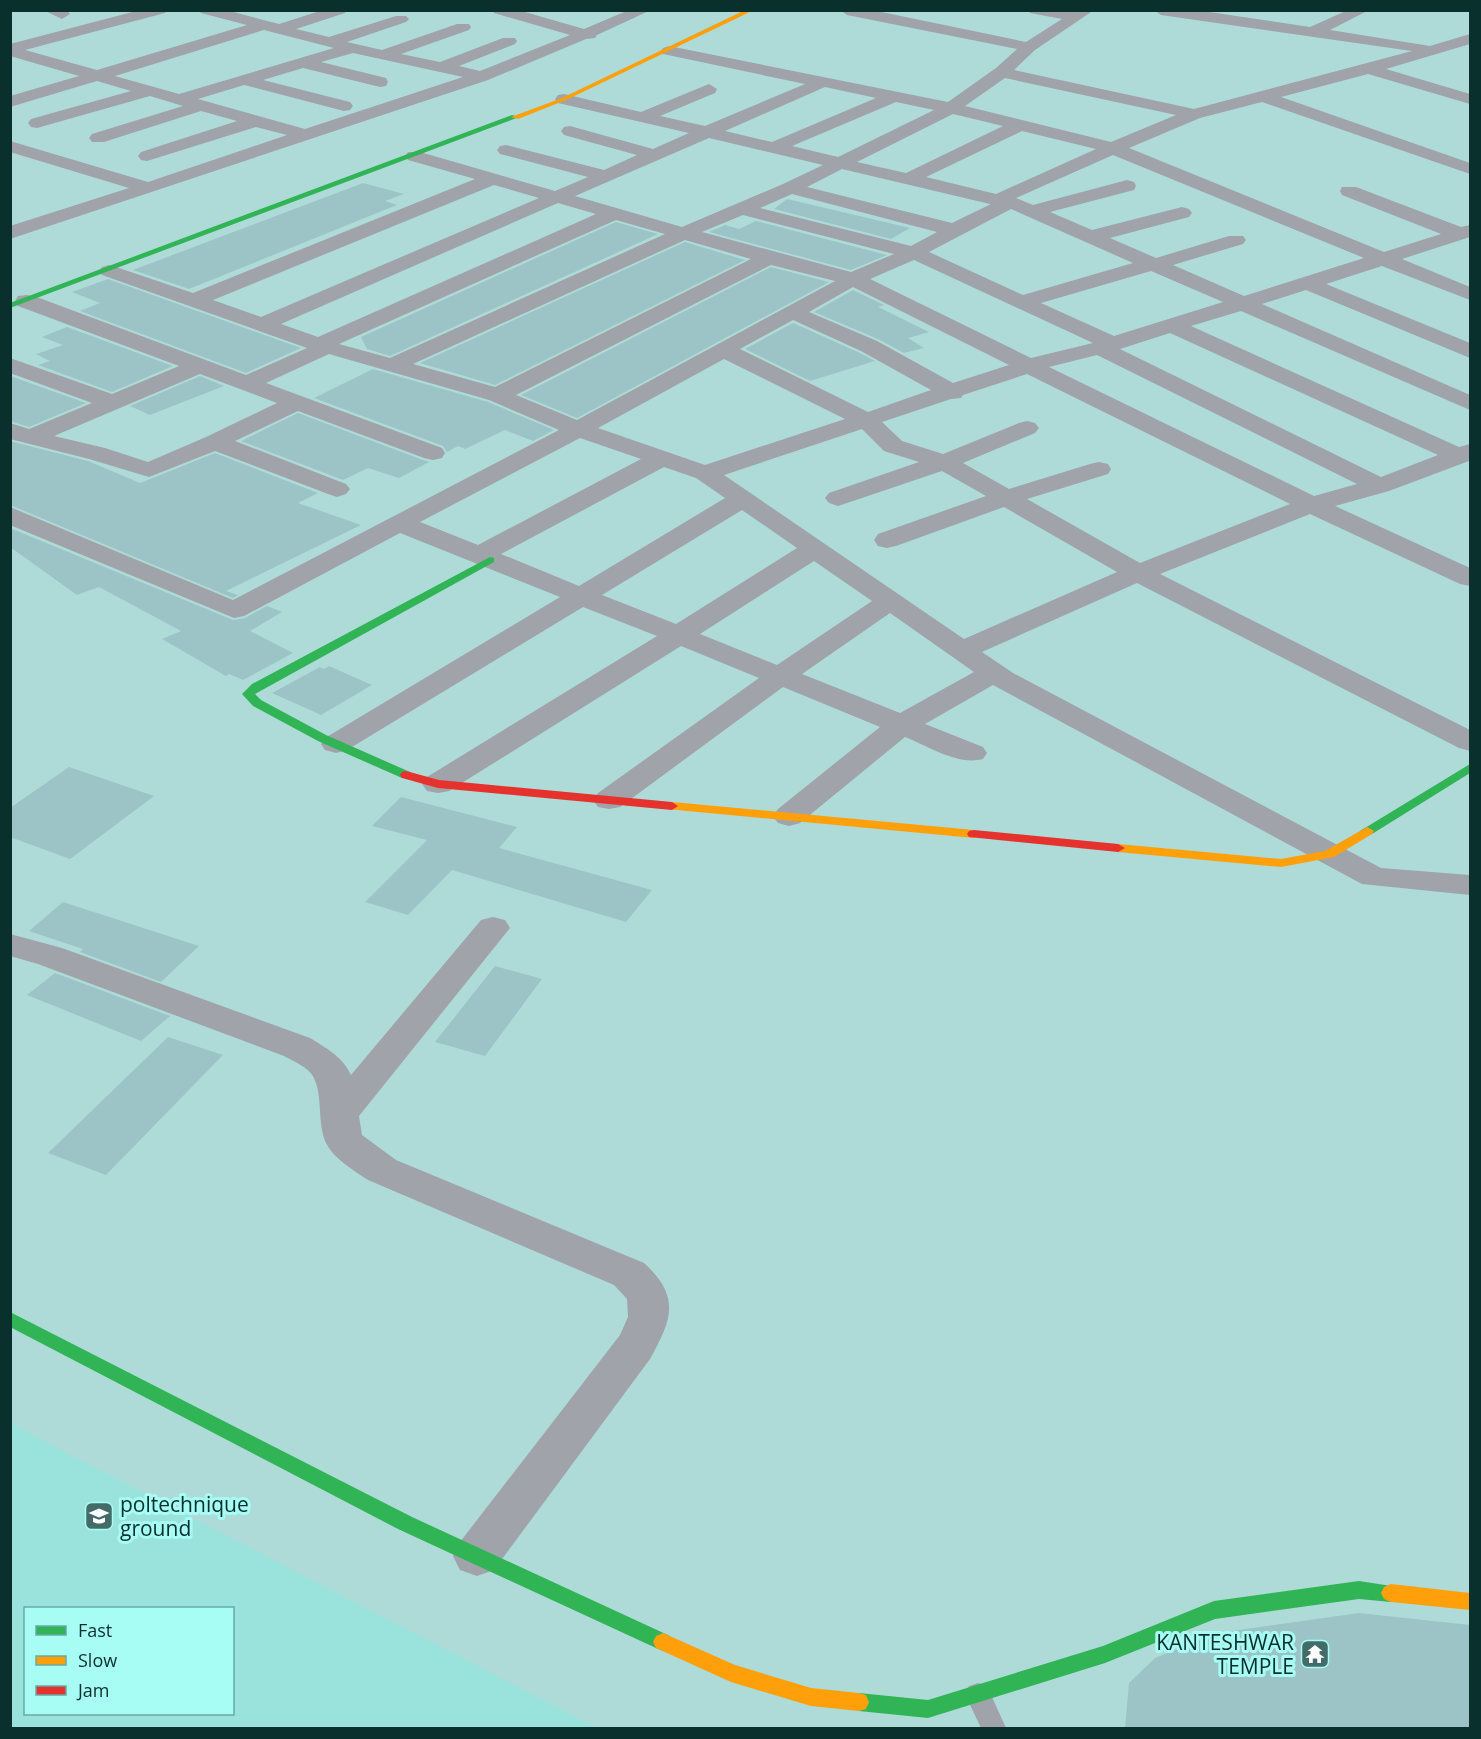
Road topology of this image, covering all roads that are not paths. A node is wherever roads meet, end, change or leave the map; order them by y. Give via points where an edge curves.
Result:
1 (160, 10) edge
2 (206, 10) edge
3 (247, 10) edge
4 (340, 10) edge
5 (644, 10) edge
6 (751, 10) edge
7 (847, 10) edge
8 (1035, 10) edge
9 (1161, 10) edge
10 (1330, 10) edge
11 (502, 11) edge
12 (1355, 13) edge
13 (1082, 14) edge
14 (228, 16) junction
15 (401, 19) dead end
16 (271, 27) junction
17 (463, 27) dead end
18 (1311, 32) junction
19 (180, 34) dead end
20 (589, 35) junction
21 (1470, 39) edge
22 (509, 41) dead end
23 (210, 42) junction
24 (331, 42) junction
25 (1029, 47) junction
26 (1441, 47) junction
27 (352, 48) junction
28 (10, 50) edge
29 (125, 50) dead end
30 (669, 51) junction
31 (1470, 51) edge
32 (385, 54) junction
33 (154, 58) junction
34 (302, 63) junction
35 (51, 64) junction
36 (442, 67) junction
37 (1368, 69) junction
38 (21, 72) dead end
39 (1002, 72) junction
40 (94, 76) junction
41 (482, 76) junction
42 (244, 80) junction
43 (381, 82) dead end
44 (823, 82) junction
45 (709, 89) dead end
46 (149, 91) junction
47 (895, 96) junction
48 (1263, 96) junction
49 (180, 99) junction
50 (564, 99) junction
51 (1470, 99) edge
52 (10, 102) edge
53 (202, 105) junction
54 (344, 106) dead end
55 (951, 108) junction
56 (1194, 114) junction
57 (645, 116) junction
58 (256, 121) junction
59 (37, 123) dead end
60 (1020, 125) junction
61 (570, 131) dead end
62 (712, 132) junction
63 (305, 135) junction
64 (98, 138) dead end
65 (10, 146) edge
66 (775, 147) junction
67 (1113, 148) junction
68 (506, 150) dead end
69 (657, 154) junction
70 (147, 156) dead end
71 (414, 156) junction
72 (45, 157) junction
73 (841, 163) junction
74 (19, 165) dead end
75 (1470, 169) edge
76 (607, 176) junction
77 (492, 179) junction
78 (908, 179) junction
79 (1127, 186) dead end
80 (148, 188) junction
81 (790, 188) junction
82 (1348, 191) dead end
83 (558, 195) junction
84 (1003, 201) junction
85 (742, 209) junction
86 (1031, 211) junction
87 (616, 213) junction
88 (1182, 213) dead end
89 (954, 230) junction
90 (686, 232) junction
91 (1465, 232) edge
92 (10, 233) edge
93 (1089, 237) junction
94 (1236, 240) dead end
95 (914, 253) junction
96 (770, 258) junction
97 (1383, 259) junction
98 (1152, 265) junction
99 (109, 271) junction
100 (853, 279) junction
101 (1307, 283) junction
102 (1470, 294) edge
103 (195, 300) junction
104 (1022, 302) junction
105 (18, 303) edge
106 (1241, 304) junction
107 (794, 312) junction
108 (265, 323) junction
109 (1173, 326) junction
110 (324, 346) junction
111 (1107, 346) junction
112 (724, 350) junction
113 (1470, 351) edge
114 (10, 365) edge
115 (201, 365) junction
116 (1030, 365) junction
117 (390, 366) junction
118 (247, 384) junction
119 (953, 393) junction
120 (497, 395) junction
121 (111, 402) junction
122 (297, 402) junction
123 (1470, 403) edge
124 (866, 420) junction
125 (1027, 428) dead end
126 (579, 429) junction
127 (20, 434) edge
128 (215, 442) junction
129 (434, 453) dead end
130 (1465, 454) edge
131 (662, 458) junction
132 (944, 462) junction
133 (1099, 469) dead end
134 (705, 473) junction
135 (1380, 486) junction
136 (337, 489) dead end
137 (838, 498) dead end
138 (1005, 498) junction
139 (742, 499) junction
140 (1311, 505) junction
141 (10, 514) edge
142 (399, 523) junction
143 (887, 540) dead end
144 (814, 549) junction
145 (485, 558) junction
146 (1138, 573) junction
147 (1470, 578) edge
148 (581, 596) junction
149 (890, 601) junction
150 (679, 636) junction
151 (962, 650) junction
152 (994, 673) junction
153 (780, 676) junction
154 (902, 725) junction
155 (1470, 742) edge
156 (336, 744) junction
157 (972, 753) dead end
158 (1470, 768) edge
159 (438, 784) junction
160 (609, 800) junction
161 (789, 816) junction
162 (1329, 854) junction
163 (1470, 885) edge
164 (493, 928) dead end
165 (10, 945) edge
166 (339, 1114) junction
167 (10, 1319) edge
168 (477, 1556) junction
169 (1470, 1602) edge
170 (977, 1694) junction
171 (994, 1728) edge

1 - 28 street
2 - 14 street
3 - 14 street
4 - 16 street
5 - 20 street
6 - 30 street
7 - 25 street
8 - 13 street
9 - 18 street
10 - 12 street
11 - 20 street
12 - 18 street
13 - 25 street
14 - 16 street
15 - 24 street
16 - 23 street
16 - 24 street
17 - 32 street
18 - 26 street
19 - 23 street
20 - 41 street
21 - 26 street
22 - 36 street
23 - 33 street
24 - 27 street
25 - 39 street
26 - 31 street
26 - 37 street
27 - 32 street
27 - 34 street
28 - 35 street
29 - 33 street
30 - 44 street
30 - 50 street
32 - 36 street
33 - 40 street
34 - 42 street
34 - 43 street
35 - 38 street
35 - 40 street
36 - 41 street
37 - 48 street
37 - 51 street
39 - 55 street
39 - 56 street
40 - 46 street
40 - 52 street
41 - 63 street
42 - 49 street
42 - 54 street
44 - 47 street
44 - 62 street
45 - 57 street
46 - 49 street
46 - 59 street
47 - 55 street
47 - 66 street
48 - 56 street
48 - 75 street
49 - 53 street
50 - 57 street
50 - 71 street
53 - 58 street
53 - 64 street
55 - 60 street
55 - 73 street
56 - 67 street
57 - 62 street
58 - 63 street
58 - 70 street
60 - 67 street
60 - 78 street
61 - 69 street
62 - 66 street
62 - 69 street
63 - 80 street
65 - 72 street
66 - 73 street
67 - 84 street
67 - 97 street
68 - 76 street
69 - 76 street
71 - 77 street
71 - 99 street
72 - 74 street
72 - 80 street
73 - 78 street
73 - 81 street
76 - 83 street
77 - 83 street
77 - 103 street
78 - 84 street
79 - 86 street
80 - 92 street
81 - 85 street
81 - 89 street
82 - 91 street
83 - 87 street
83 - 108 street
84 - 86 street
84 - 89 street
85 - 90 street
85 - 95 street
86 - 93 street
87 - 90 street
87 - 110 street
88 - 93 street
89 - 95 street
90 - 96 street
90 - 117 street
91 - 97 street
93 - 98 street
94 - 98 street
95 - 100 street
95 - 104 street
96 - 100 street
96 - 120 street
97 - 101 street
97 - 102 street
98 - 104 street
98 - 106 street
99 - 103 street
99 - 105 street
100 - 107 street
100 - 116 street
101 - 106 street
101 - 113 street
103 - 108 street
104 - 111 street
105 - 115 street
106 - 109 street
106 - 123 street
107 - 112 street
107 - 119 street via 869,346
108 - 110 street
109 - 111 street
109 - 130 street
110 - 117 street
110 - 118 street
111 - 116 street
111 - 135 street
112 - 124 street
112 - 126 street
114 - 121 street
115 - 118 street
115 - 121 street
116 - 119 street
116 - 140 street
117 - 120 street
118 - 122 street
119 - 124 street
120 - 126 street
121 - 127 street
122 - 128 street
122 - 129 street
124 - 132 street via 893,446
124 - 134 street
125 - 132 street
126 - 131 street
126 - 142 street
127 - 128 street via 149,470
128 - 136 street
130 - 135 street
131 - 134 street
131 - 145 street
132 - 137 street
132 - 138 street
133 - 138 street
134 - 139 street
135 - 140 street
138 - 143 street
138 - 146 street
139 - 144 street
139 - 148 street
140 - 146 street
140 - 147 street
141 - 142 street via 234,610
142 - 145 street
144 - 149 street
144 - 150 street
145 - 148 street
145 - 156 street via 249,694 257,703
146 - 151 street
146 - 155 street
148 - 150 street
148 - 156 street
149 - 151 street
149 - 153 street
150 - 153 street
150 - 159 street
151 - 152 street
152 - 154 street
152 - 162 street
153 - 154 street
153 - 160 street
154 - 157 street
154 - 161 street
156 - 159 street via 417,780
158 - 162 street
159 - 160 street
160 - 161 street
161 - 162 street via 1281,863
162 - 163 street via 1374,878
164 - 166 street
165 - 166 street via 50,956 297,1047 332,1072
166 - 168 street via 344,1140 382,1170 629,1274 643,1285 651,1301 648,1325 635,1347
167 - 168 street via 405,1523
168 - 170 street via 731,1674 811,1697 928,1709
169 - 170 street via 1359,1590 1214,1610 1105,1654
170 - 171 lane

